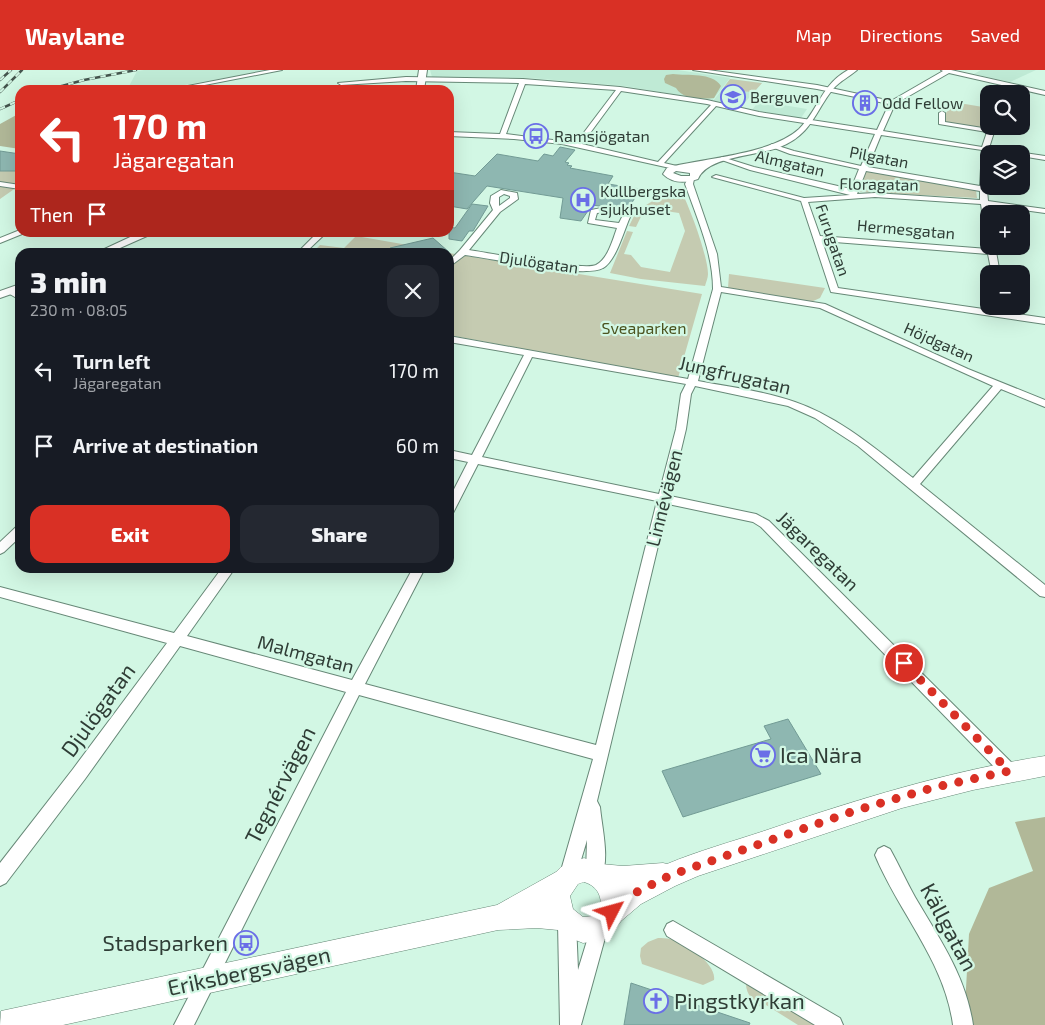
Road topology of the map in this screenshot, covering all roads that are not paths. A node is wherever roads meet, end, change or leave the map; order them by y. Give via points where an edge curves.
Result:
1 (279, 70) edge
2 (423, 70) edge
3 (696, 70) edge
4 (853, 70) edge
5 (946, 70) edge
6 (421, 79) junction
7 (523, 81) junction
8 (207, 83) joint
9 (341, 83) dead end
10 (196, 85) edge
11 (420, 85) edge
12 (1011, 85) edge
13 (620, 89) junction
14 (828, 89) junction
15 (1030, 89) edge
16 (1045, 93) edge
17 (892, 102) junction
18 (715, 104) junction
19 (942, 113) dead end
20 (808, 122) junction
21 (980, 128) edge
22 (879, 132) junction
23 (454, 134) edge
24 (502, 136) junction
25 (578, 145) junction
26 (772, 146) junction
27 (980, 148) edge
28 (1030, 156) edge
29 (1045, 158) edge
30 (722, 159) junction
31 (710, 161) junction
32 (659, 164) junction
33 (681, 168) junction
34 (862, 168) junction
35 (668, 172) junction
36 (692, 176) junction
37 (716, 177) dead end
38 (677, 179) junction
39 (0, 184) edge
40 (15, 186) edge
41 (980, 189) edge
42 (853, 193) junction
43 (983, 195) edge
44 (694, 198) junction
45 (804, 200) junction
46 (984, 203) junction
47 (498, 210) dead end
48 (1045, 210) edge
49 (621, 226) dead end
50 (15, 235) edge
51 (139, 237) edge
52 (318, 237) edge
53 (818, 238) junction
54 (0, 241) edge
55 (113, 248) edge
56 (306, 248) edge
57 (980, 248) edge
58 (463, 252) junction
59 (454, 260) edge
60 (717, 289) junction
61 (834, 290) junction
62 (822, 306) junction
63 (980, 308) edge
64 (1020, 315) edge
65 (1045, 321) edge
66 (454, 340) edge
67 (530, 354) junction
68 (692, 383) junction
69 (999, 385) junction
70 (1045, 404) edge
71 (454, 455) edge
72 (476, 460) junction
73 (913, 485) junction
74 (664, 498) junction
75 (454, 501) edge
76 (15, 535) edge
77 (0, 550) edge
78 (225, 573) edge
79 (416, 573) edge
80 (0, 592) edge
81 (1045, 592) edge
82 (175, 640) junction
83 (357, 688) junction
84 (602, 754) junction
85 (1045, 766) edge
86 (1009, 771) junction
87 (591, 800) junction
88 (884, 855) dead end
89 (598, 874) junction
90 (671, 875) junction
91 (0, 877) edge
92 (566, 878) junction
93 (498, 917) junction
94 (565, 920) junction
95 (606, 920) junction
96 (673, 930) dead end
97 (207, 981) junction
98 (1, 1025) edge
99 (184, 1025) edge
100 (571, 1025) edge
101 (833, 1025) edge
102 (962, 1025) edge

1 - 8 street
2 - 6 street
3 - 14 street via 772,78
4 - 14 street via 837,78
5 - 12 street
5 - 17 street
6 - 7 street
6 - 9 street
6 - 11 street
7 - 13 street
7 - 24 street
8 - 10 street
13 - 18 street
13 - 25 street
14 - 17 street
14 - 20 street
15 - 16 street
17 - 22 street
18 - 20 street
18 - 32 street
19 - 21 street via 941,123
20 - 22 street
20 - 26 street via 801,131
22 - 27 street
22 - 34 street
23 - 24 street
24 - 25 street
25 - 32 street
26 - 30 street
26 - 34 street, Pilgatan
28 - 29 street
30 - 31 street
30 - 42 street, Almgatan
31 - 33 street
31 - 36 street
32 - 33 street
32 - 35 street
33 - 35 street
33 - 36 street
34 - 41 street, Pilgatan
34 - 42 street
35 - 38 street
36 - 38 street
36 - 44 street, Linnévägen
37 - 45 street, Floragatan
38 - 44 street, Linnévägen
39 - 40 street
42 - 45 street, Floragatan
42 - 46 street, Floragatan
43 - 46 street
44 - 60 street, Linnévägen via 716,267
45 - 53 street, Furugatan
46 - 48 street, Floragatan
47 - 58 street, Djulögatan
49 - 58 street, Djulögatan via 605,262 590,269
50 - 54 street
51 - 55 street
52 - 56 street
53 - 57 street, Hermesgatan
53 - 61 street, Furugatan
58 - 59 street, Djulögatan
60 - 62 street, Höjdgatan
60 - 68 street, Linnévägen
61 - 62 street
61 - 63 street
62 - 69 street, Höjdgatan
64 - 65 street
66 - 67 street, Jungfrugatan
67 - 68 street, Jungfrugatan
67 - 72 street
68 - 73 street, Jungfrugatan via 775,399 819,416 862,443
68 - 74 street, Linnévägen via 686,394
69 - 70 street, Höjdgatan
69 - 73 street
71 - 72 street, Jägaregatan
72 - 74 street, Jägaregatan
72 - 75 street
73 - 81 street, Jungfrugatan
74 - 84 street, Linnévägen
74 - 86 street, Jägaregatan via 756,518 765,524
76 - 77 street
78 - 82 street, Djulögatan
79 - 83 street, Tegnérvägen
80 - 82 street, Malmgatan
82 - 83 street, Malmgatan
82 - 91 street, Djulögatan
83 - 84 street, Malmgatan
83 - 97 street, Tegnérvägen
84 - 87 street, Linnévägen
85 - 86 main road
86 - 90 main road via 932,788 854,811
87 - 89 street, Linnévägen
87 - 92 street, Linnévägen
88 - 102 street, Källgatan via 946,967 957,992
89 - 90 main road via 623,878
89 - 92 main road via 584,870
89 - 95 main road via 612,891 614,901
90 - 95 main road via 635,893
92 - 93 main road, Eriksbergsvägen
92 - 94 main road via 557,896
93 - 94 main road, Eriksbergsvägen via 537,915
93 - 97 main road, Eriksbergsvägen
94 - 95 main road via 584,930
94 - 100 street
95 - 100 street
96 - 101 street
97 - 98 main road, Eriksbergsvägen
97 - 99 street, Tegnérvägen

